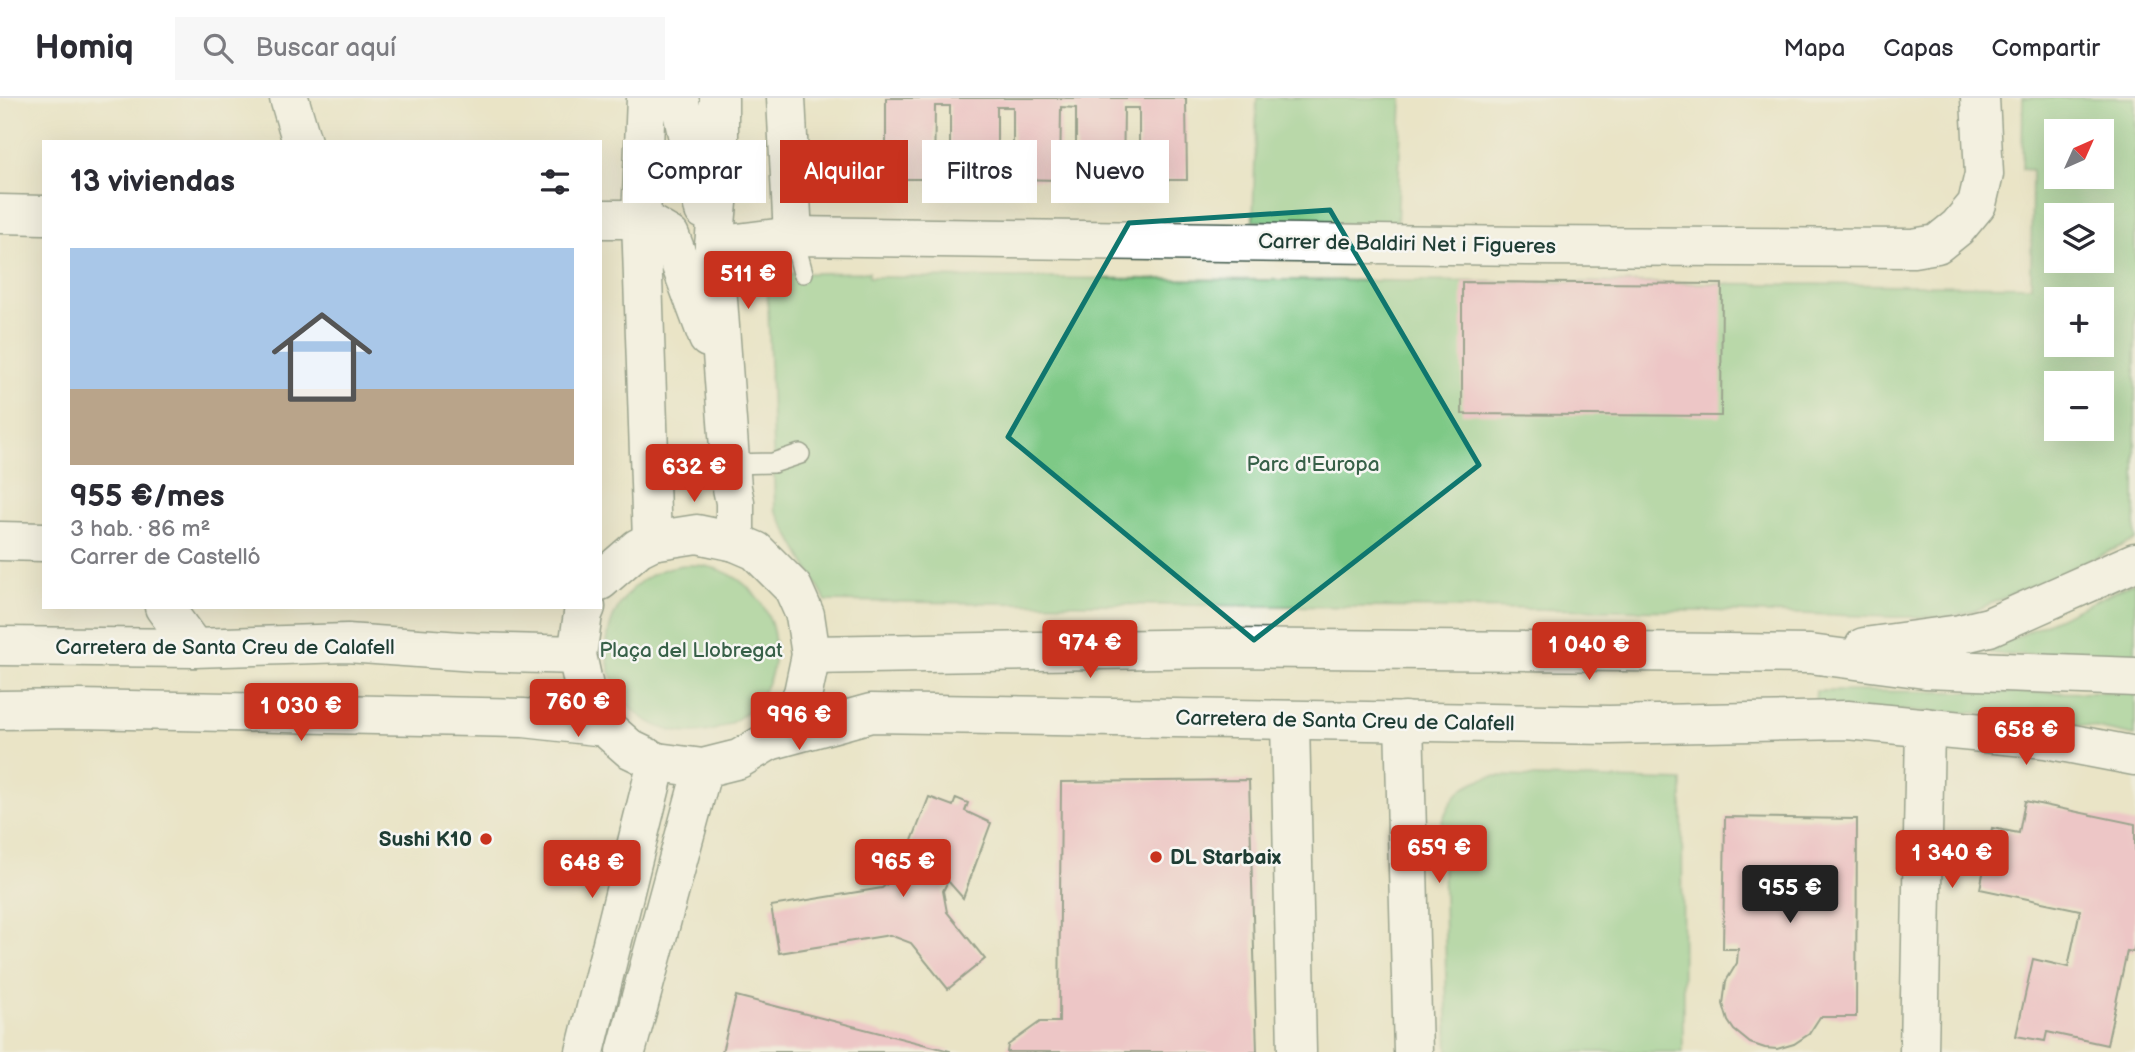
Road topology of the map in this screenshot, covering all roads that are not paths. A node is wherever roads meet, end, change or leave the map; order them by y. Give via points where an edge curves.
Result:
1 (289, 98) edge
2 (646, 98) edge
3 (679, 98) edge
4 (719, 98) edge
5 (786, 98) edge
6 (1980, 98) edge
7 (301, 140) edge
8 (0, 214) edge
9 (42, 215) edge
10 (602, 219) edge
11 (641, 219) junction
12 (793, 236) junction
13 (714, 246) junction
14 (803, 273) dead end
15 (724, 381) junction
16 (800, 454) dead end
17 (730, 464) junction
18 (0, 541) edge
19 (42, 541) edge
20 (652, 541) junction
21 (735, 541) junction
22 (2135, 562) edge
23 (602, 579) edge
24 (165, 609) edge
25 (585, 609) edge
26 (0, 646) edge
27 (194, 648) junction
28 (1810, 654) junction
29 (577, 655) junction
30 (811, 655) junction
31 (2135, 677) edge
32 (0, 710) edge
33 (1290, 720) junction
34 (1404, 721) junction
35 (605, 726) junction
36 (1925, 727) junction
37 (769, 741) junction
38 (2135, 756) edge
39 (657, 762) junction
40 (703, 768) junction
41 (584, 1052) edge
42 (626, 1052) edge
43 (1297, 1052) edge
44 (1413, 1052) edge
45 (1919, 1052) edge

1 - 7 street
2 - 11 street
3 - 13 street
4 - 13 street
5 - 12 street
6 - 12 street, Carrer de Baldiri Net i Figueres via 1984,174 1977,204 1937,244 1913,248
8 - 9 street
10 - 11 street
11 - 15 street via 670,236
11 - 20 street
12 - 13 street, Carrer de Baldiri Net i Figueres
12 - 14 lane
13 - 15 street
15 - 17 street
16 - 17 lane via 773,463
17 - 21 street
18 - 19 street
20 - 21 street via 697,534
20 - 23 street
21 - 30 street via 756,551 793,588 805,615
22 - 28 street via 1989,627
24 - 27 street
25 - 29 street
26 - 27 street, Carretera de Santa Creu de Calafell
27 - 29 street, Carretera de Santa Creu de Calafell via 347,643
28 - 30 street via 1219,648
28 - 31 street via 1925,669
29 - 35 street via 586,696
30 - 37 street via 795,711
32 - 35 street via 524,718
33 - 34 street, Carretera de Santa Creu de Calafell
33 - 37 street, Carretera de Santa Creu de Calafell via 871,713
33 - 43 street
34 - 36 street, Carretera de Santa Creu de Calafell via 1609,725 1847,720
34 - 44 street
35 - 39 street via 630,749
36 - 38 street, Carretera de Santa Creu de Calafell via 2046,739
36 - 45 street
37 - 40 street via 740,759
39 - 40 street
39 - 41 street
40 - 42 street

